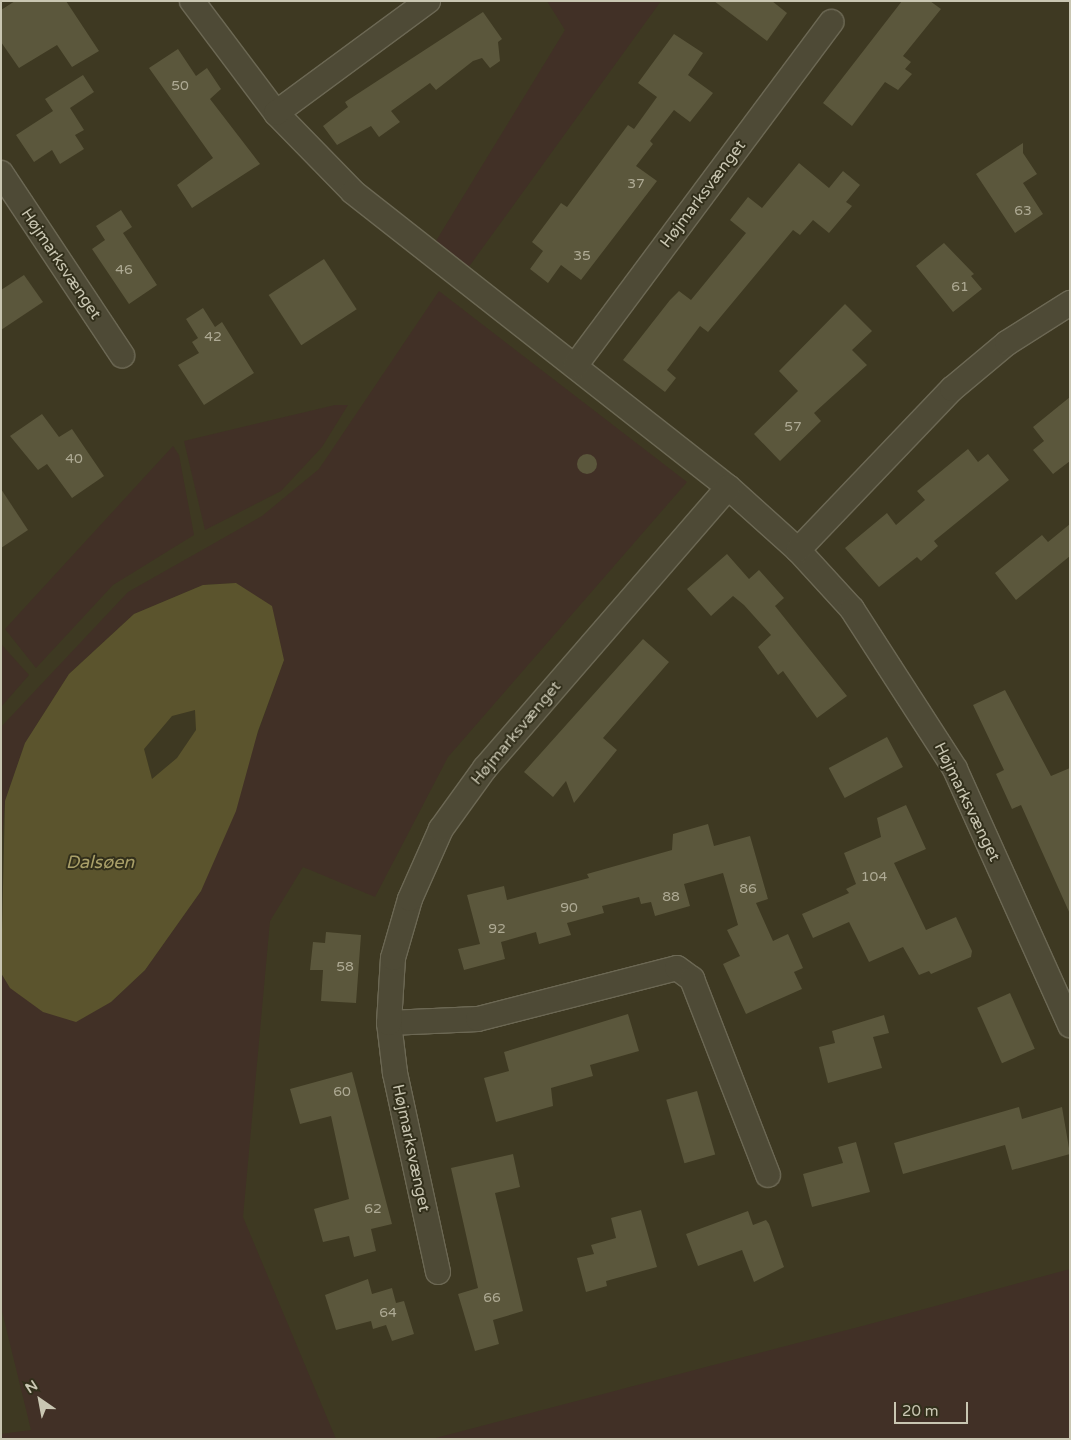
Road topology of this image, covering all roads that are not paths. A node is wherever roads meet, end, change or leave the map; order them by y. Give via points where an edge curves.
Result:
1 (192, 1) edge
2 (428, 1) edge
3 (831, 22) dead end
4 (276, 113) junction
5 (1, 173) edge
6 (1070, 303) edge
7 (122, 355) dead end
8 (575, 366) junction
9 (728, 487) junction
10 (798, 550) junction
11 (389, 1023) junction
12 (1070, 1026) edge
13 (768, 1176) dead end
14 (438, 1272) dead end

1 - 4 street, Højmarksvænget
2 - 4 street
3 - 8 street, Højmarksvænget
4 - 8 street, Højmarksvænget via 353,192
5 - 7 street, Højmarksvænget
6 - 10 street via 1007,343 952,389
8 - 9 street, Højmarksvænget
9 - 10 street, Højmarksvænget
9 - 11 street, Højmarksvænget via 485,768 441,829 410,899 393,958
10 - 12 street, Højmarksvænget via 852,609 955,769
11 - 13 street via 478,1019 677,968 692,979
11 - 14 street, Højmarksvænget via 395,1073

